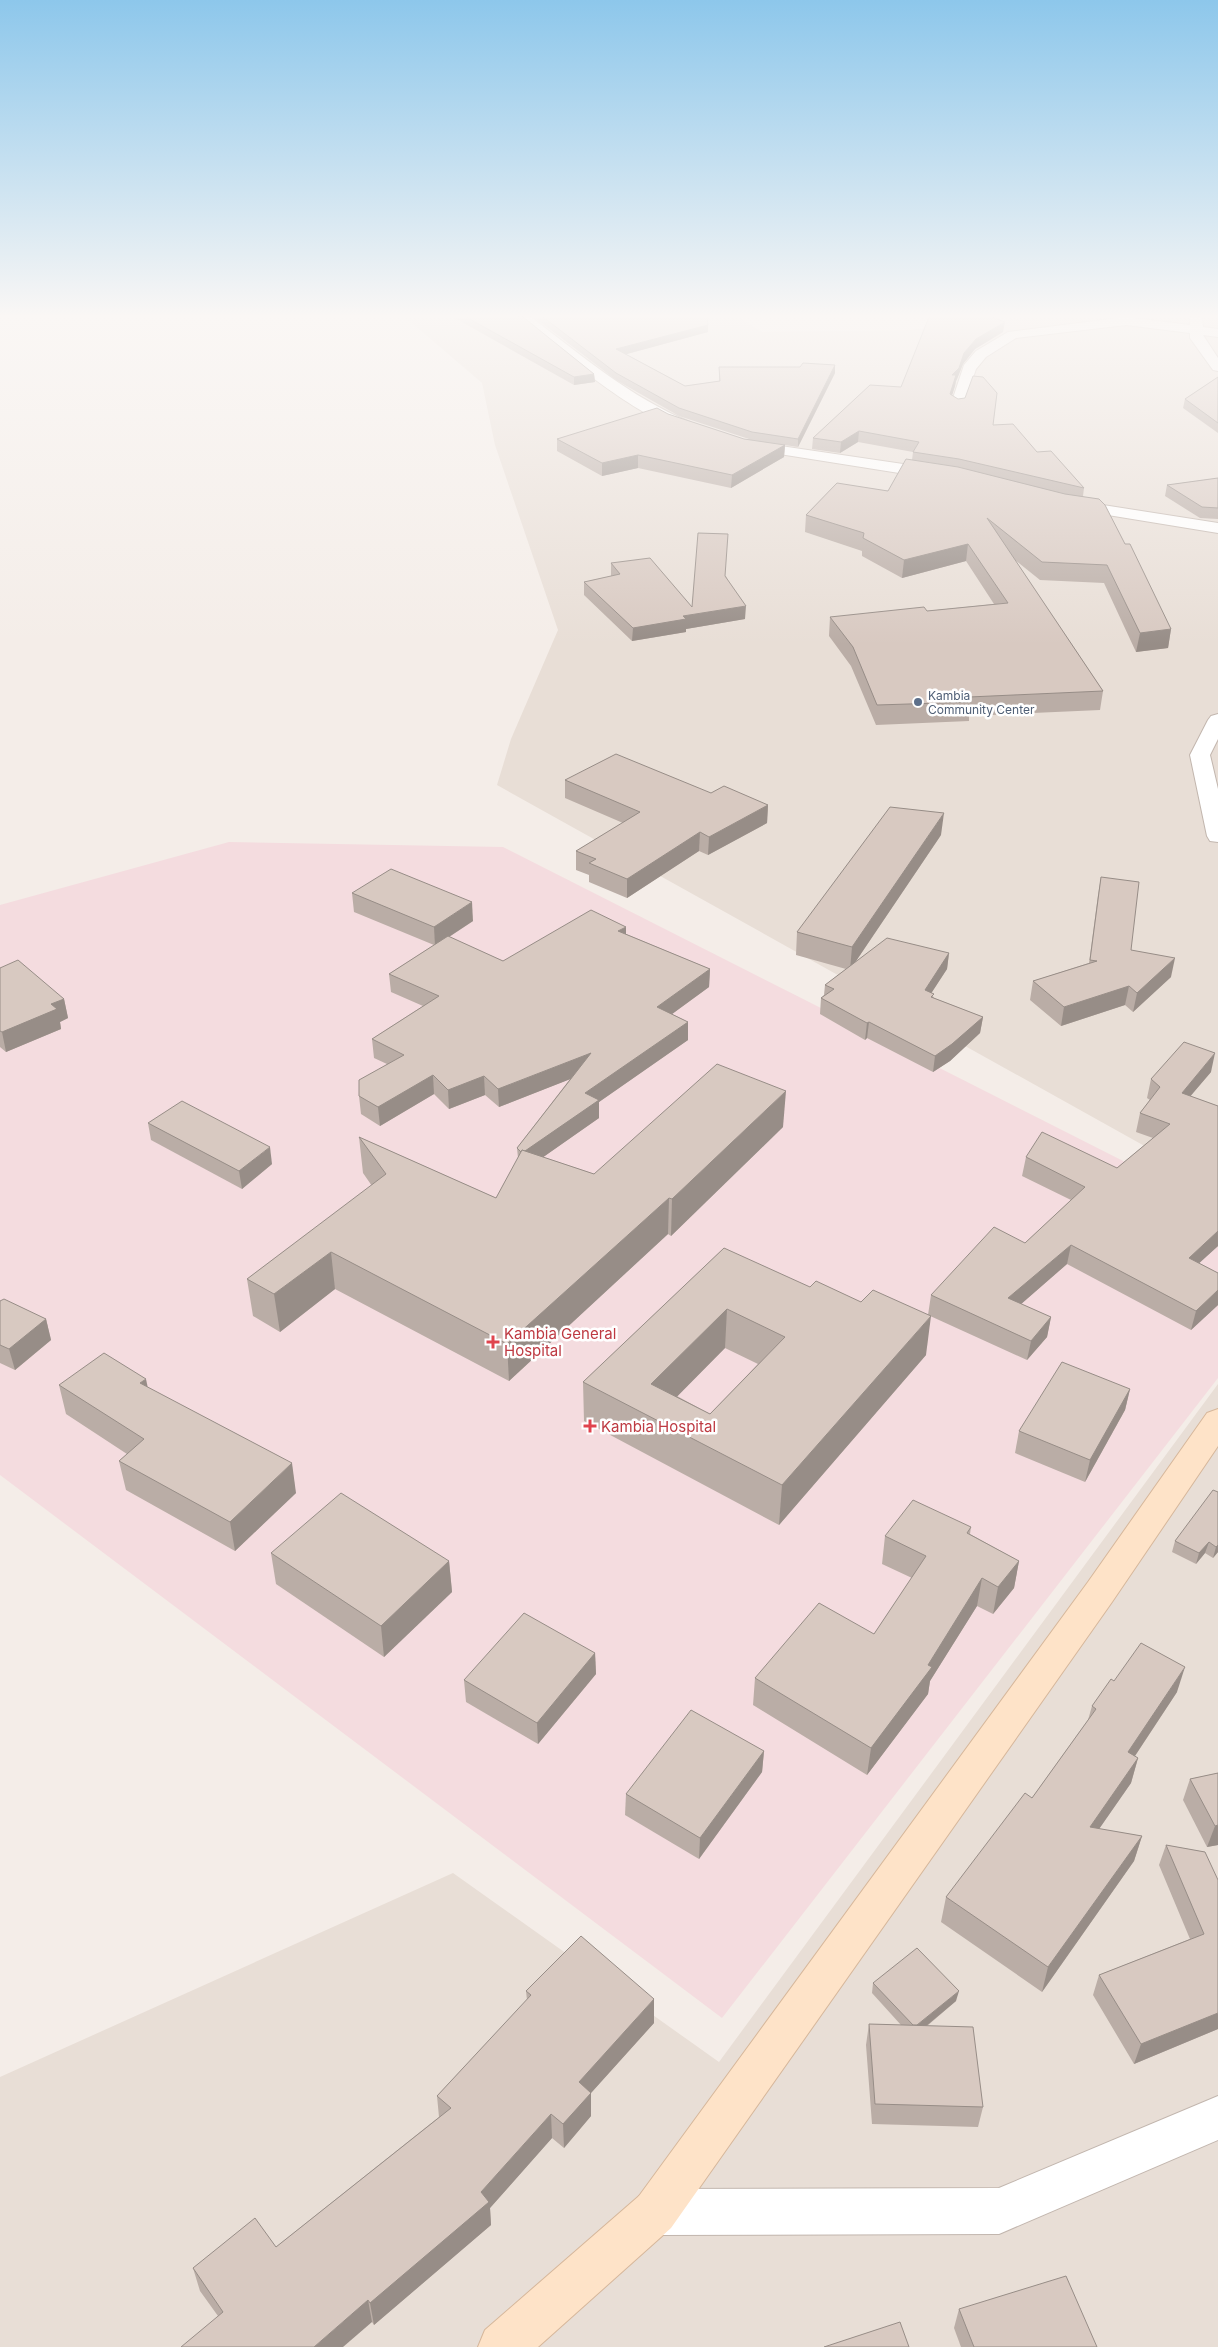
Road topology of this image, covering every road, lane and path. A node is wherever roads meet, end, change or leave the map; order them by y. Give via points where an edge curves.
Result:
1 (691, 427) edge
2 (698, 429) edge
3 (732, 440) edge
4 (948, 476) edge
5 (1053, 501) edge
6 (1218, 528) edge
7 (1218, 720) edge
8 (1218, 836) edge
9 (1218, 1421) edge
10 (1218, 2118) edge
11 (656, 2212) junction
12 (502, 2347) edge

1 - 2 street
3 - 4 street via 749,446
5 - 6 street via 1178,524
7 - 8 street via 1200,756
9 - 11 main road via 1100,1592
10 - 11 street via 999,2211
11 - 12 main road

